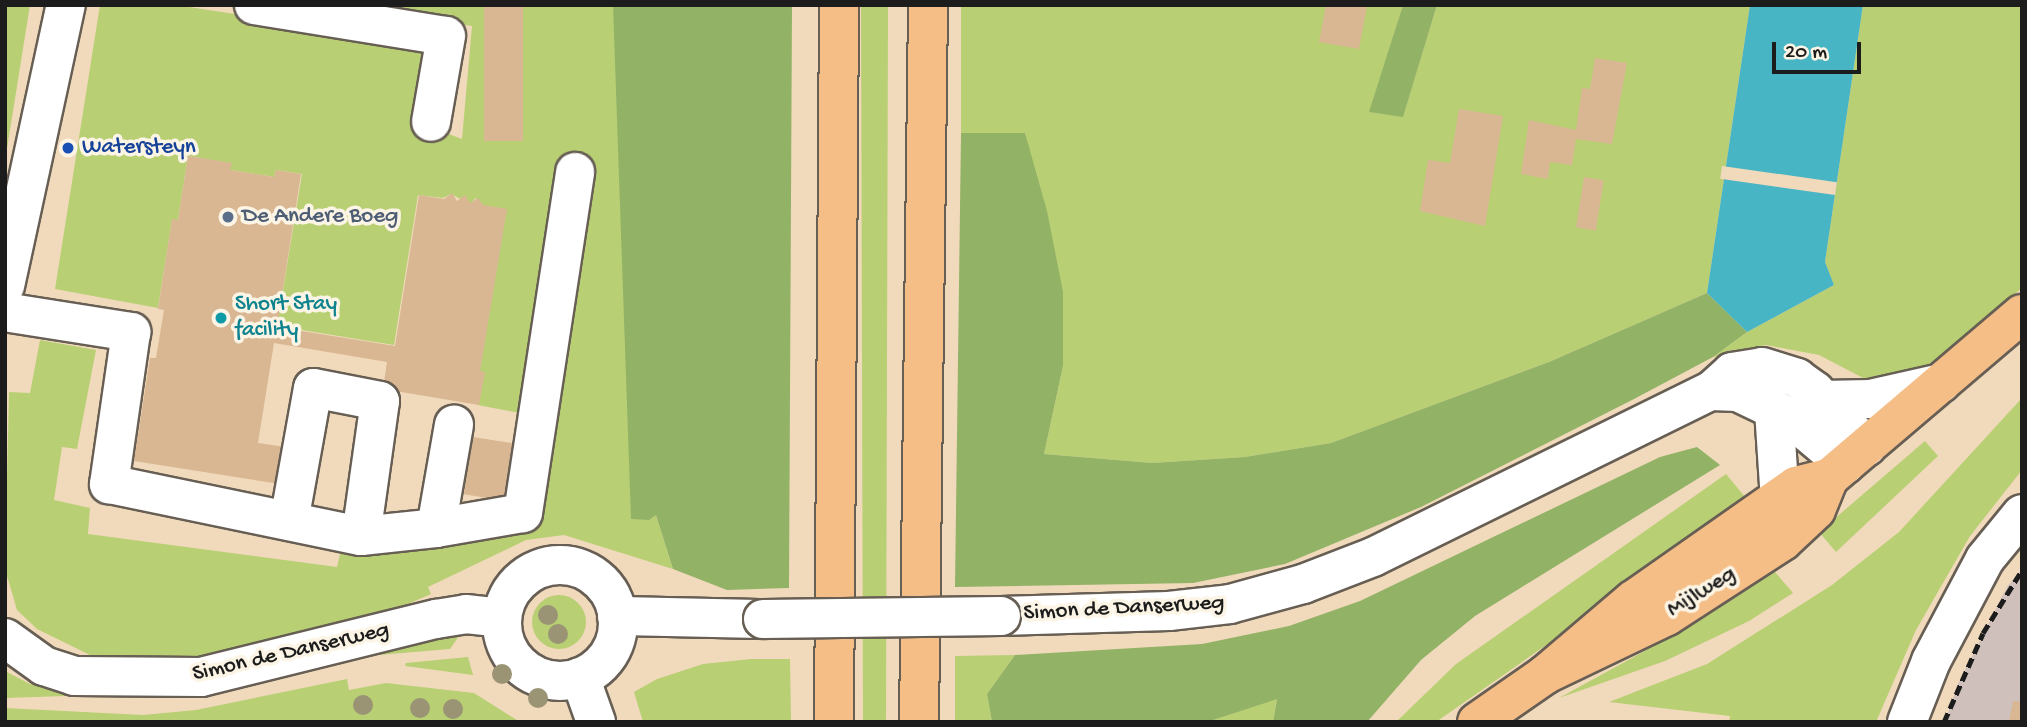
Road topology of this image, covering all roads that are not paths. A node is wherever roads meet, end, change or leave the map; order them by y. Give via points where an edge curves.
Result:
1 (66, 5) edge
2 (254, 5) edge
3 (839, 5) edge
4 (928, 5) edge
5 (431, 122) dead end
6 (575, 172) dead end
7 (5, 286) edge
8 (5, 312) edge
9 (2022, 314) edge
10 (1941, 383) junction
11 (1711, 391) junction
12 (1823, 400) junction
13 (1774, 410) junction
14 (454, 425) dead end
15 (1847, 463) junction
16 (1780, 500) junction
17 (2022, 514) edge
18 (289, 521) junction
19 (436, 528) junction
20 (361, 536) junction
21 (617, 616) junction
22 (502, 618) junction
23 (5, 638) edge
24 (1546, 674) junction
25 (580, 677) junction
26 (596, 722) edge
27 (834, 722) edge
28 (919, 722) edge
29 (1477, 722) edge
30 (1907, 722) edge

1 - 7 street
2 - 5 street via 446,36
3 - 27 main road
4 - 28 main road
6 - 19 street via 523,513
8 - 18 street via 131,331 109,484
9 - 10 main road, Mijlweg
10 - 12 street via 1870,399
10 - 15 main road, Mijlweg
11 - 12 street, Simon de Danserweg via 1732,372 1762,367 1797,378
11 - 13 street via 1738,392
11 - 21 street, Simon de Danserweg, bridge via 1373,557 1303,584 1230,604 1169,611 1001,616
12 - 15 street, Simon de Danserweg
13 - 15 street
13 - 16 street
14 - 19 street
15 - 16 main road, Mijlweg via 1796,486
15 - 24 main road, Mijlweg via 1816,510 1772,549 1667,616
16 - 24 main road, Mijlweg via 1633,600
17 - 30 street via 1985,559 1931,661
18 - 20 street
18 - 20 street via 313,388 380,401
19 - 20 street
21 - 22 street via 610,595 596,578 565,565 542,568 523,579 509,596
21 - 25 street via 609,653
22 - 23 street, Simon de Danserweg via 466,614 436,619 201,677 74,676 44,666
22 - 25 street via 507,646 525,669 551,680
24 - 29 main road, Mijlweg
25 - 26 street

